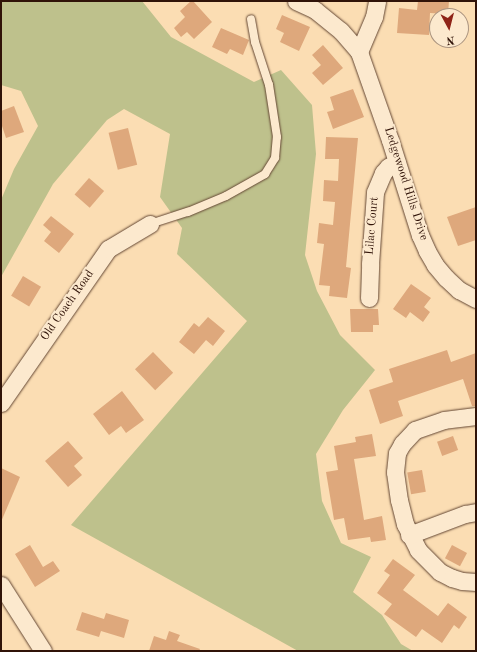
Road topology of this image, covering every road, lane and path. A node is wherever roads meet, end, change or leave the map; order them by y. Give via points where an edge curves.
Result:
1 (296, 1) edge
2 (377, 1) edge
3 (251, 19) dead end
4 (359, 52) junction
5 (397, 162) junction
6 (150, 224) joint
7 (369, 298) dead end
8 (476, 299) edge
9 (1, 403) edge
10 (476, 416) edge
11 (476, 512) edge
12 (409, 535) junction
13 (476, 582) edge
14 (1, 585) edge
15 (44, 651) edge

1 - 4 street, Ledgewood Hills Drive via 315,10 341,31
2 - 4 street via 374,17
3 - 6 lane via 255,42 269,86 277,137 275,158 265,174 226,196
4 - 5 street, Ledgewood Hills Drive
5 - 7 street, Lilac Court via 383,173 375,192
5 - 8 street, Ledgewood Hills Drive via 420,234 435,265 460,290
6 - 9 street, Old Coach Road via 108,249
10 - 12 street via 464,416 415,430 402,444 396,458 395,472 399,500
11 - 12 street via 452,518
12 - 13 street via 418,550 440,572 457,580
14 - 15 street

